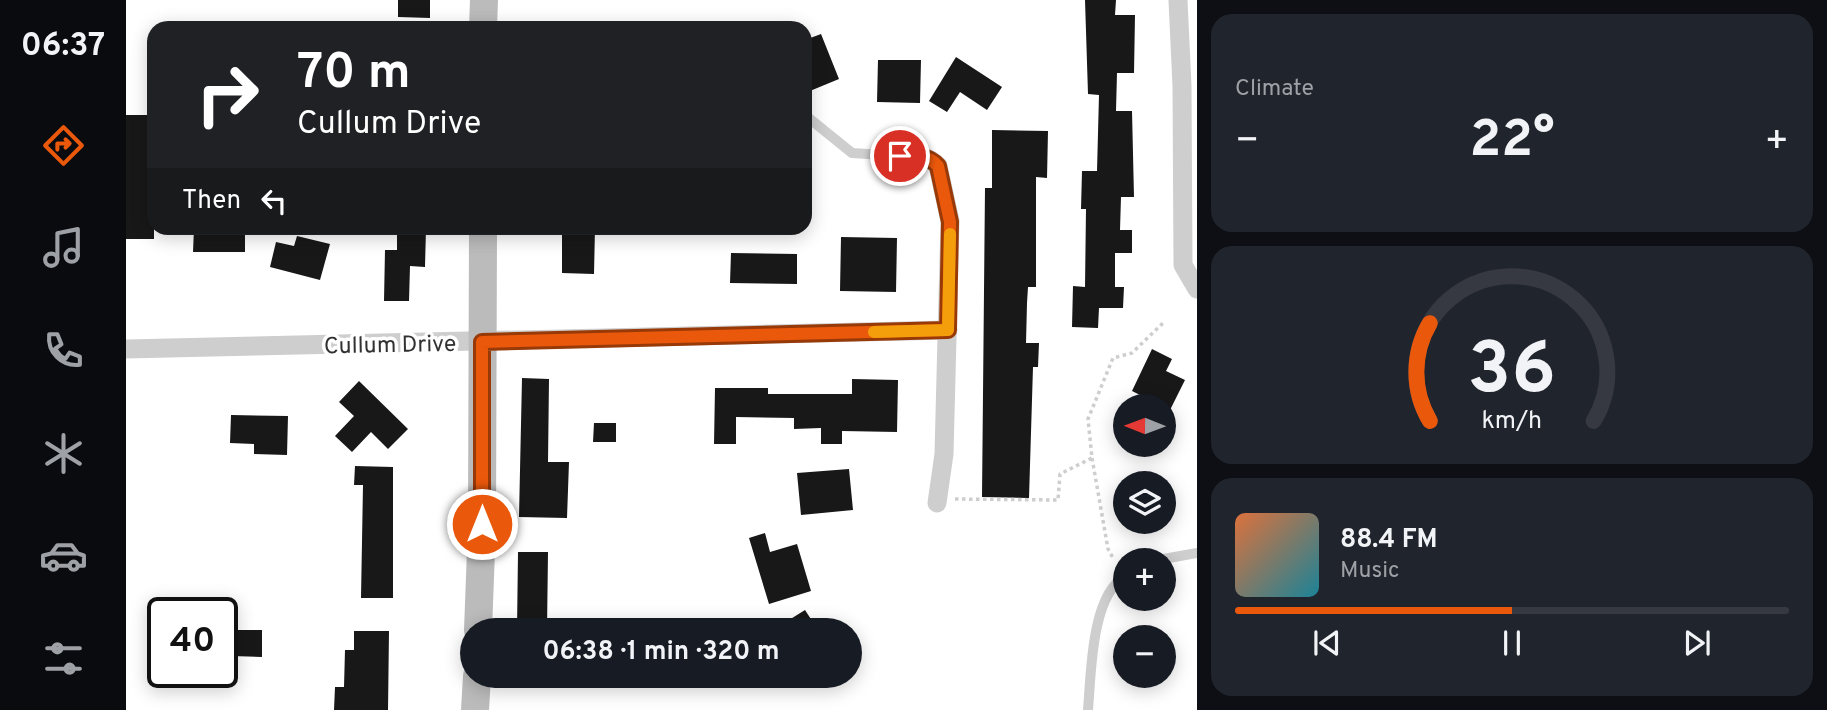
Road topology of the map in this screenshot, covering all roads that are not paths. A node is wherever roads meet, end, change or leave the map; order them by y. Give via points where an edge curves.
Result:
1 (484, 0) edge
2 (1178, 0) edge
3 (483, 21) edge
4 (812, 121) edge
5 (900, 156) joint
6 (483, 235) edge
7 (1197, 289) edge
8 (948, 330) junction
9 (482, 342) junction
10 (126, 349) edge
11 (945, 501) road end
12 (1197, 553) edge
13 (1176, 557) edge
14 (1113, 586) edge
15 (478, 618) edge
16 (476, 688) edge
17 (475, 710) edge
18 (1088, 710) edge

1 - 3 street
2 - 7 street via 1183,265
4 - 5 lane via 852,153
5 - 8 street via 932,159 938,166 950,222
6 - 9 street
8 - 9 street, Cullum Drive
8 - 11 street
9 - 10 street, Cullum Drive
9 - 15 street
12 - 13 lane
14 - 18 lane via 1099,617
16 - 17 street

